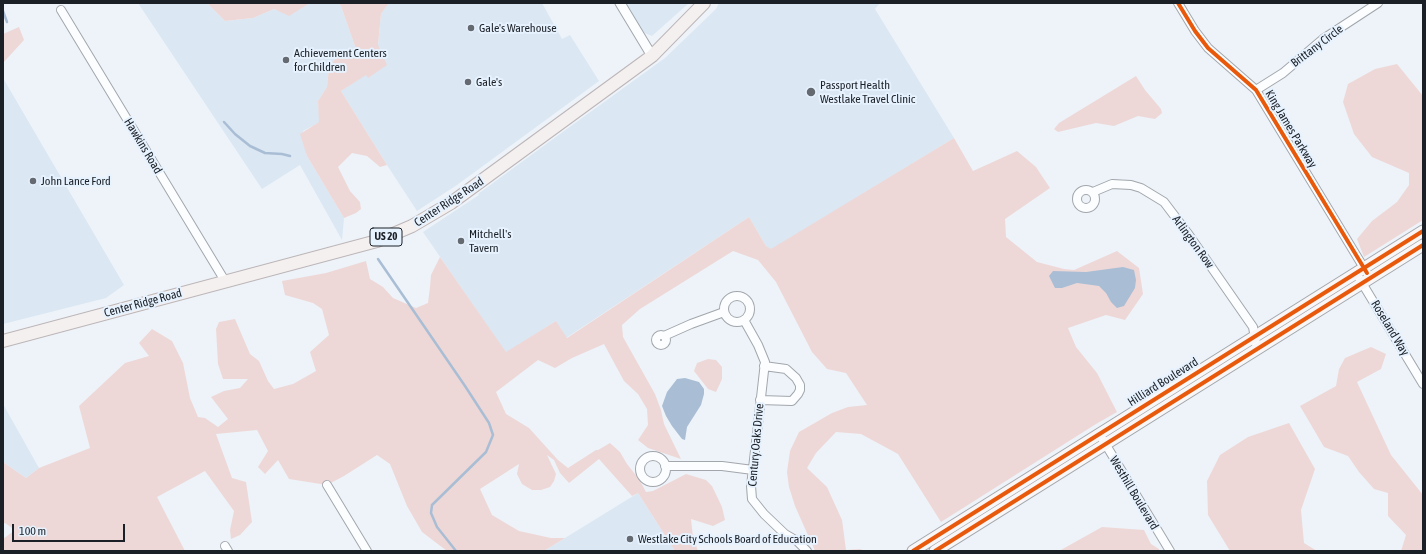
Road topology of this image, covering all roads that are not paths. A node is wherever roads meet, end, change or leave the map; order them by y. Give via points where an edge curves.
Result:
1 (620, 3) edge
2 (704, 3) edge
3 (1178, 3) edge
4 (1378, 3) edge
5 (61, 10) dead end
6 (652, 56) junction
7 (1256, 90) junction
8 (1093, 192) dead end
9 (1423, 230) edge
10 (1423, 245) edge
11 (1360, 270) junction
12 (225, 281) junction
13 (1366, 281) junction
14 (724, 312) junction
15 (744, 320) junction
16 (664, 336) dead end
17 (1254, 337) junction
18 (3, 341) edge
19 (1256, 349) junction
20 (764, 366) junction
21 (1423, 384) edge
22 (760, 400) junction
23 (1100, 434) junction
24 (1105, 444) junction
25 (665, 466) dead end
26 (753, 470) junction
27 (327, 485) dead end
28 (367, 551) edge
29 (807, 551) edge
30 (913, 551) edge
31 (935, 551) edge
32 (1170, 551) edge

1 - 6 street
2 - 6 main road, Center Ridge Road / US 20
3 - 7 street, King James Parkway via 1208,48
4 - 7 street, Brittany Circle via 1324,39 1283,73
5 - 12 street, Hawkins Road
6 - 12 main road, Center Ridge Road / US 20 via 426,219 378,241
7 - 11 street, King James Parkway
8 - 17 street, Arlington Row via 1112,184 1131,185 1164,202 1253,327
9 - 11 main road, Hilliard Boulevard
10 - 13 main road, Hilliard Boulevard
11 - 13 street, Roseland Way
11 - 17 main road, Hilliard Boulevard
12 - 18 main road, Center Ridge Road / US 20
13 - 19 main road, Hilliard Boulevard
13 - 21 street, Roseland Way
14 - 15 street via 728,319 736,322
14 - 15 street via 724,306 730,298 739,296 746,299 750,305 749,315
14 - 16 street
15 - 20 street, Century Oaks Drive via 762,352
17 - 19 street, Arlington Row
17 - 23 main road, Hilliard Boulevard
19 - 24 main road, Hilliard Boulevard
20 - 22 street, Century Oaks Drive
20 - 22 street via 786,370 796,378 800,390 792,401
22 - 26 street, Century Oaks Drive
23 - 24 street, Westhill Boulevard
23 - 30 main road, Hilliard Boulevard
24 - 31 main road, Hilliard Boulevard
24 - 32 street, Westhill Boulevard
25 - 26 street via 722,466
26 - 29 street, Century Oaks Drive via 752,499 785,534
27 - 28 street

